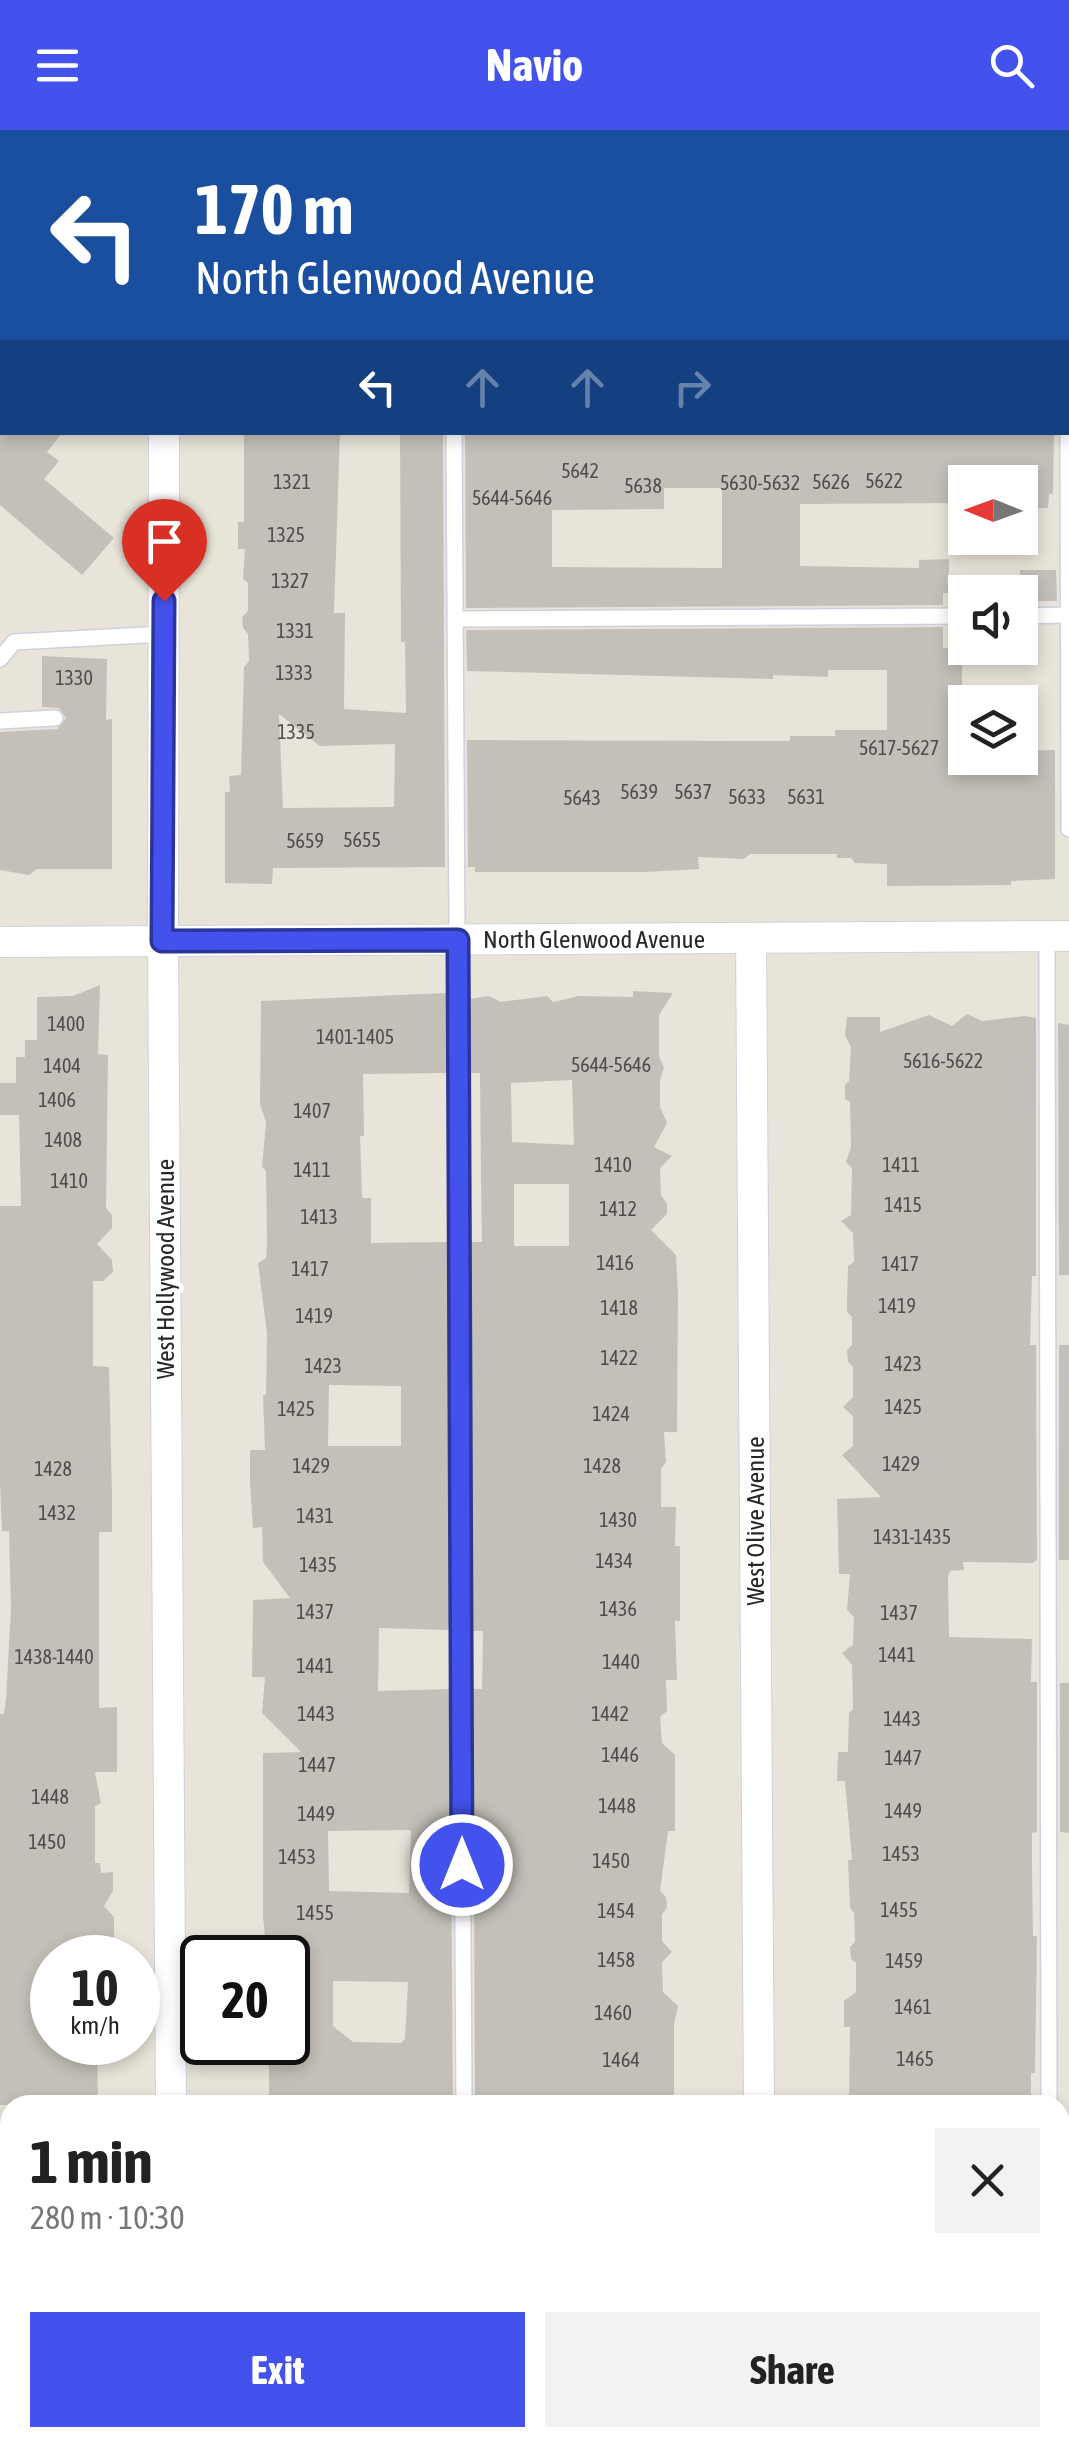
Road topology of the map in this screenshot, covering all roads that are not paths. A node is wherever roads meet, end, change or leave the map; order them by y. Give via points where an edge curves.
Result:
1 (164, 435) edge
2 (454, 435) edge
3 (1068, 435) edge
4 (948, 616) edge
5 (1038, 616) edge
6 (1068, 616) edge
7 (455, 619) junction
8 (164, 634) junction
9 (0, 658) edge
10 (55, 718) dead end
11 (0, 721) edge
12 (1069, 830) edge
13 (1058, 936) edge
14 (751, 938) junction
15 (458, 940) junction
16 (162, 941) junction
17 (0, 942) edge
18 (171, 2095) edge
19 (464, 2095) edge
20 (760, 2095) edge
21 (1049, 2095) edge

1 - 8 street, West Hollywood Avenue
2 - 7 lane
3 - 6 lane
4 - 7 lane
5 - 6 lane
6 - 12 lane
7 - 15 lane
8 - 9 lane via 14,642
8 - 16 street, West Hollywood Avenue
10 - 11 lane
13 - 14 street, North Glenwood Avenue
13 - 21 lane
14 - 15 street, North Glenwood Avenue
14 - 20 street, West Olive Avenue
15 - 16 street, North Glenwood Avenue
15 - 19 lane
16 - 17 street, North Glenwood Avenue
16 - 18 street, West Hollywood Avenue

